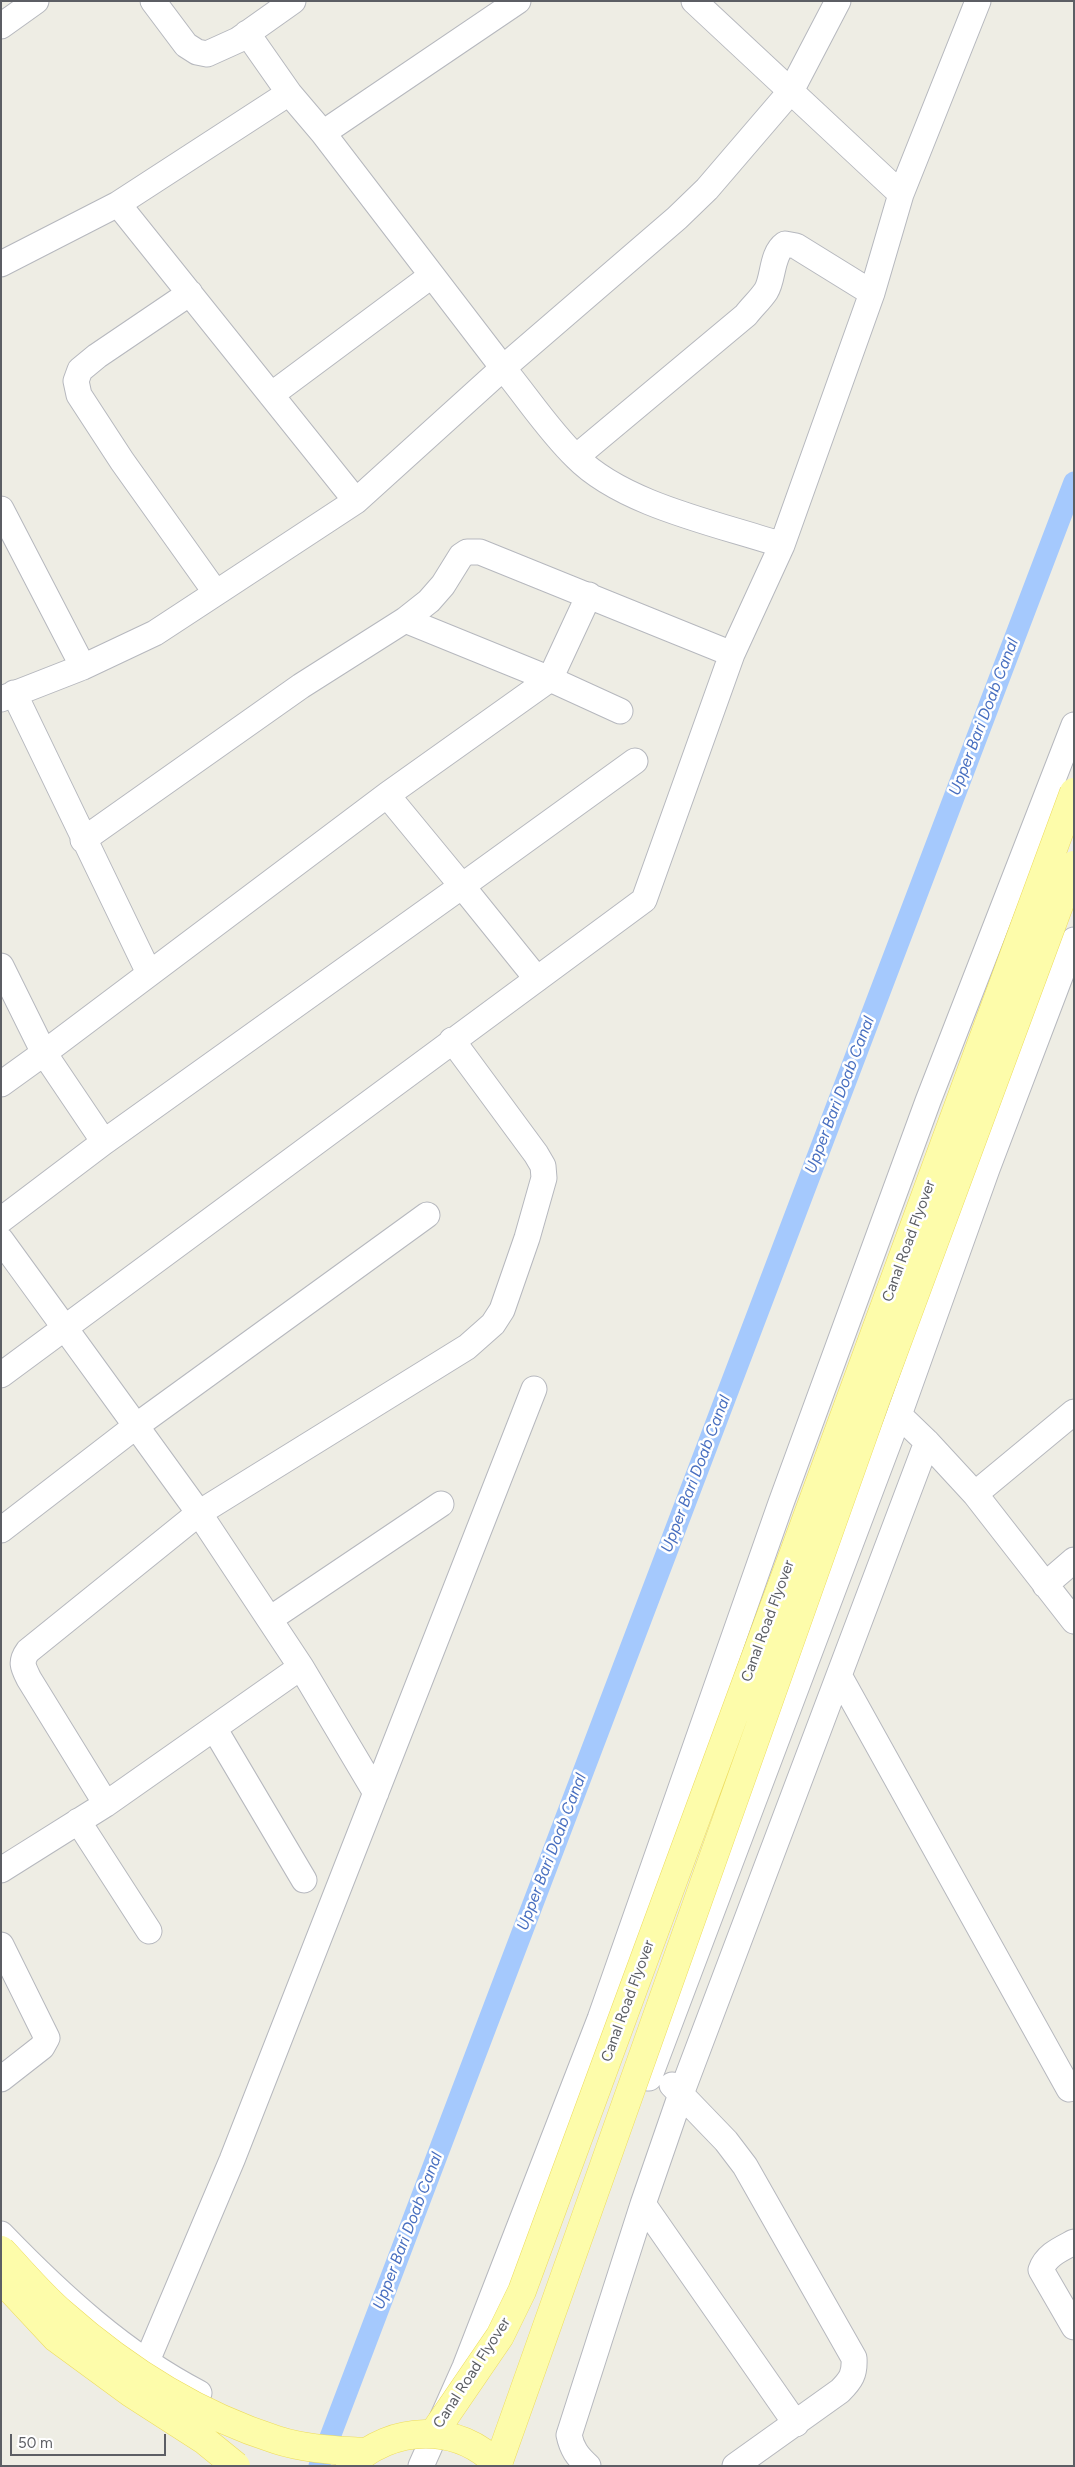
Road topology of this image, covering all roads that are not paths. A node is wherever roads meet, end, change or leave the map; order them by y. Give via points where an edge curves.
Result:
1 (36, 1) edge
2 (153, 1) edge
3 (293, 1) edge
4 (518, 1) edge
5 (694, 1) edge
6 (838, 1) edge
7 (978, 1) edge
8 (1, 26) edge
9 (247, 34) junction
10 (791, 91) junction
11 (289, 93) junction
12 (323, 133) junction
13 (901, 194) junction
14 (118, 204) junction
15 (1, 264) edge
16 (431, 276) junction
17 (190, 293) junction
18 (872, 293) junction
19 (503, 368) junction
20 (271, 395) junction
21 (576, 457) junction
22 (356, 501) junction
23 (1, 509) edge
24 (782, 545) junction
25 (216, 593) junction
26 (589, 595) junction
27 (405, 620) junction
28 (732, 654) junction
29 (83, 666) junction
30 (550, 679) junction
31 (8, 696) edge
32 (620, 711) dead end
33 (1074, 725) edge
34 (635, 761) dead end
35 (1074, 792) edge
36 (387, 795) junction
37 (83, 840) junction
38 (1074, 866) edge
39 (462, 886) junction
40 (1074, 940) edge
41 (1, 966) edge
42 (149, 973) junction
43 (537, 979) junction
44 (452, 1040) junction
45 (44, 1054) junction
46 (1, 1084) edge
47 (104, 1142) junction
48 (427, 1215) dead end
49 (1, 1220) edge
50 (1, 1240) edge
51 (65, 1328) junction
52 (1, 1375) edge
53 (534, 1390) dead end
54 (1074, 1412) edge
55 (899, 1415) junction
56 (136, 1426) junction
57 (927, 1442) junction
58 (975, 1494) junction
59 (441, 1504) dead end
60 (199, 1513) junction
61 (1, 1530) edge
62 (1074, 1560) edge
63 (1045, 1585) junction
64 (270, 1619) junction
65 (1074, 1621) edge
66 (301, 1667) junction
67 (840, 1677) junction
68 (214, 1728) junction
69 (376, 1793) junction
70 (106, 1804) junction
71 (78, 1821) junction
72 (1, 1870) edge
73 (304, 1880) dead end
74 (149, 1930) dead end
75 (1, 1945) edge
76 (653, 2068) junction
77 (1, 2079) edge
78 (1069, 2089) dead end
79 (681, 2094) junction
80 (643, 2204) junction
81 (1, 2234) edge
82 (1074, 2242) edge
83 (1, 2250) edge
84 (1, 2279) edge
85 (1, 2290) edge
86 (1074, 2327) edge
87 (147, 2361) junction
88 (181, 2383) junction
89 (161, 2418) junction
90 (796, 2424) junction
91 (433, 2434) junction
92 (356, 2459) edge
93 (495, 2465) edge
94 (236, 2466) edge
95 (245, 2466) edge
96 (339, 2466) edge
97 (421, 2466) edge
98 (588, 2466) edge
99 (734, 2466) edge

1 - 8 street
2 - 9 street via 178,36 198,52 207,54 222,49
3 - 9 street
4 - 12 street
5 - 10 street
6 - 10 street
7 - 13 street
9 - 11 street
10 - 13 street
10 - 19 street via 677,218
11 - 12 street
11 - 14 street
12 - 16 street
13 - 18 street
14 - 15 street
14 - 17 street
16 - 19 street
16 - 20 street
17 - 20 street
17 - 25 street via 97,356 80,370 76,381 79,395 122,461
18 - 21 street via 796,246 785,244 776,258 767,290 746,315
18 - 24 street
19 - 21 street
19 - 22 street
20 - 22 street
21 - 24 street via 610,483 637,498
22 - 25 street
23 - 29 street
24 - 28 street
25 - 29 street via 155,633
26 - 27 street via 475,550 461,556 429,601
26 - 28 street
26 - 30 street
27 - 30 street
27 - 37 street via 301,686
28 - 43 street via 644,900
29 - 31 street
30 - 32 street
30 - 36 street
31 - 37 street
33 - 97 street via 928,1100 781,1504 600,2020 466,2367
34 - 39 street
35 - 91 main road, Canal Road Flyover, bridge via 522,2291 500,2336
36 - 39 street
36 - 42 street
37 - 42 street
38 - 93 main road, Canal Road Flyover, bridge via 876,1399
39 - 43 street
39 - 47 street
40 - 55 street
41 - 45 street
42 - 45 street
43 - 44 street
44 - 51 street
44 - 60 street via 542,1166 544,1178 539,1198 502,1310 487,1330 467,1347
45 - 46 street
45 - 47 street
47 - 49 street
48 - 56 street
50 - 51 street
51 - 52 street
51 - 56 street
53 - 69 street
54 - 58 street
55 - 57 street
55 - 76 street
56 - 60 street
56 - 61 street
57 - 58 street
57 - 67 street
58 - 63 street
59 - 64 street
60 - 64 street
60 - 70 street via 22,1658 29,1679
62 - 63 street
63 - 65 street
64 - 66 street
66 - 68 street
66 - 69 street
67 - 78 street
67 - 79 street
68 - 70 street
68 - 73 street
69 - 87 street via 232,2160
70 - 71 street
71 - 72 street
71 - 74 street
75 - 77 street via 47,2038 42,2047
76 - 79 street
76 - 93 street
79 - 80 street
79 - 90 street via 745,2166 854,2358 855,2370 851,2380
80 - 90 street
80 - 98 street via 570,2435 574,2451
81 - 87 street via 53,2288
82 - 86 street via 1050,2256 1041,2270
83 - 92 main road, bridge via 62,2313 143,2376 216,2415 278,2440
84 - 94 main road, bridge via 56,2338 131,2393 204,2440
85 - 89 street via 72,2360
87 - 88 street
88 - 89 street
88 - 96 street, bridge
89 - 95 street, bridge
90 - 99 street
91 - 92 main road, bridge via 397,2437
91 - 93 main road, bridge via 468,2443

